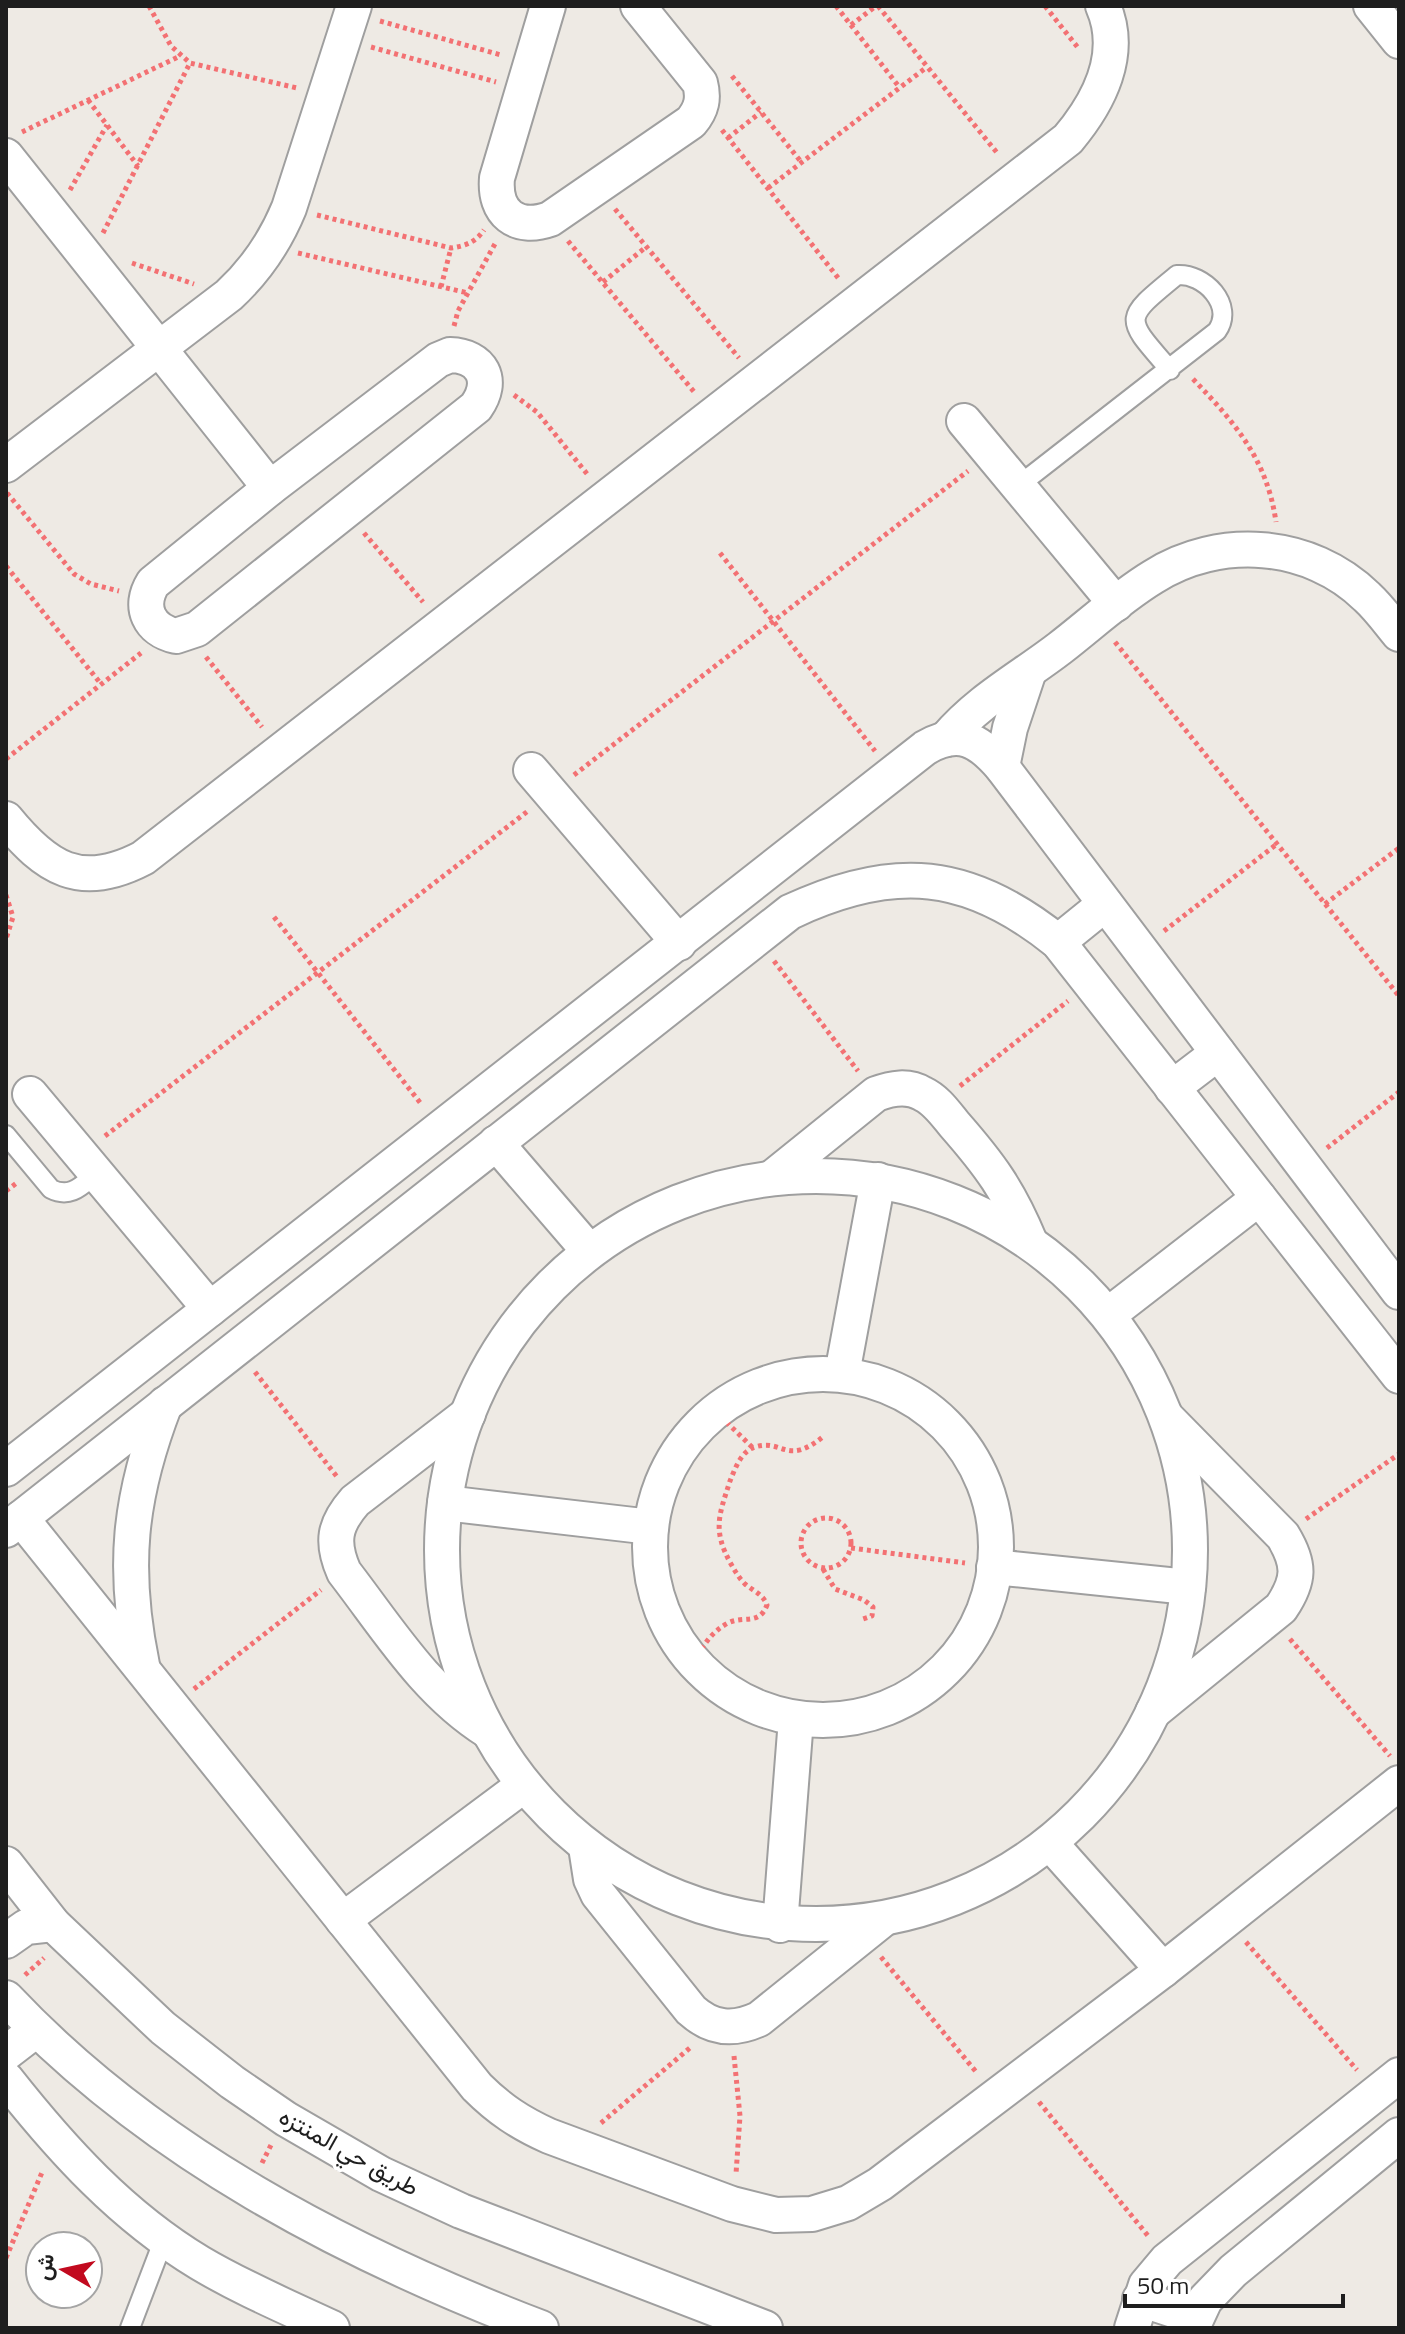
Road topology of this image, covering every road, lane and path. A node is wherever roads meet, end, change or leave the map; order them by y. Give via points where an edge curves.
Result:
1 (149, 6) edge
2 (548, 6) edge
3 (638, 6) edge
4 (836, 6) edge
5 (877, 6) edge
6 (1045, 6) edge
7 (1103, 6) edge
8 (1371, 6) edge
9 (350, 20) edge
10 (851, 25) junction
11 (1399, 41) edge
12 (180, 56) junction
13 (190, 63) junction
14 (724, 65) dead end
15 (927, 67) junction
16 (527, 77) junction
17 (1105, 81) junction
18 (900, 88) junction
19 (325, 95) junction
20 (88, 100) junction
21 (702, 104) junction
22 (761, 112) junction
23 (107, 125) junction
24 (728, 138) junction
25 (13, 145) edge
26 (802, 163) junction
27 (138, 166) junction
28 (1017, 178) junction
29 (596, 187) junction
30 (768, 188) junction
31 (289, 208) junction
32 (505, 211) junction
33 (55, 218) junction
34 (550, 219) junction
35 (271, 247) junction
36 (646, 247) junction
37 (451, 248) junction
38 (91, 255) junction
39 (603, 282) junction
40 (441, 287) junction
41 (468, 293) junction
42 (229, 295) junction
43 (857, 303) junction
44 (159, 349) junction
45 (450, 355) junction
46 (1174, 366) junction
47 (757, 380) junction
48 (486, 385) junction
49 (713, 415) junction
50 (964, 421) dead end
51 (6, 465) edge
52 (1018, 486) junction
53 (270, 488) junction
54 (6, 493) edge
55 (607, 497) junction
56 (346, 511) junction
57 (1274, 550) junction
58 (720, 553) dead end
59 (6, 566) edge
60 (148, 591) junction
61 (1106, 612) junction
62 (442, 625) junction
63 (176, 634) junction
64 (1399, 634) edge
65 (1029, 671) junction
66 (101, 684) junction
67 (946, 739) junction
68 (281, 751) junction
69 (6, 759) edge
70 (1002, 767) junction
71 (531, 770) dead end
72 (893, 774) junction
73 (6, 819) edge
74 (1277, 844) junction
75 (1399, 848) edge
76 (761, 878) junction
77 (6, 895) edge
78 (1105, 904) junction
79 (1325, 904) junction
80 (790, 912) junction
81 (274, 917) dead end
82 (6, 939) edge
83 (756, 939) junction
84 (1058, 942) junction
85 (679, 943) junction
86 (1140, 950) junction
87 (1091, 983) junction
88 (1399, 996) edge
89 (559, 1037) junction
90 (1218, 1053) junction
91 (589, 1071) junction
92 (1172, 1088) junction
93 (1399, 1092) edge
94 (30, 1094) dead end
95 (876, 1094) junction
96 (937, 1104) junction
97 (442, 1129) junction
98 (6, 1135) edge
99 (496, 1143) junction
100 (1304, 1166) junction
101 (97, 1173) junction
102 (773, 1177) junction
103 (878, 1180) junction
104 (1259, 1198) junction
105 (308, 1235) junction
106 (1030, 1242) junction
107 (589, 1251) junction
108 (1369, 1252) junction
109 (336, 1270) junction
110 (1326, 1283) junction
111 (1399, 1292) edge
112 (210, 1309) junction
113 (1108, 1315) junction
114 (236, 1348) junction
115 (842, 1374) junction
116 (1399, 1376) edge
117 (166, 1404) junction
118 (715, 1411) junction
119 (468, 1414) junction
120 (1165, 1416) junction
121 (824, 1436) dead end
122 (752, 1447) junction
123 (1399, 1454) edge
124 (6, 1469) edge
125 (355, 1501) junction
126 (445, 1503) junction
127 (14, 1524) edge
128 (651, 1527) junction
129 (1283, 1536) junction
130 (851, 1548) junction
131 (994, 1567) junction
132 (823, 1569) junction
133 (344, 1572) junction
134 (1188, 1587) junction
135 (1271, 1617) junction
136 (863, 1619) dead end
137 (694, 1663) junction
138 (143, 1670) junction
139 (172, 1706) junction
140 (1153, 1712) junction
141 (796, 1719) junction
142 (488, 1731) junction
143 (1399, 1766) edge
144 (1399, 1783) edge
145 (524, 1785) junction
146 (1050, 1843) junction
147 (586, 1847) junction
148 (6, 1864) edge
149 (343, 1920) junction
150 (1227, 1920) junction
151 (780, 1925) junction
152 (872, 1928) junction
153 (60, 1931) junction
154 (6, 1941) edge
155 (1163, 1970) junction
156 (11, 1990) edge
157 (722, 2027) junction
158 (36, 2030) junction
159 (6, 2053) edge
160 (6, 2079) edge
161 (1388, 2084) edge
162 (1008, 2087) junction
163 (20, 2114) edge
164 (1350, 2114) junction
165 (286, 2119) junction
166 (1390, 2143) edge
167 (574, 2146) junction
168 (63, 2149) junction
169 (248, 2188) junction
170 (732, 2204) junction
171 (164, 2239) junction
172 (6, 2258) edge
173 (1167, 2260) junction
174 (1136, 2313) edge
175 (1193, 2323) edge
176 (130, 2328) edge
177 (332, 2328) edge
178 (541, 2328) edge
179 (765, 2328) edge

1 - 12 path
2 - 16 street
3 - 21 street via 695,74
4 - 10 path
5 - 10 path
5 - 15 path
6 - 17 path
7 - 17 street via 1110,46
8 - 11 street
9 - 16 path
9 - 16 path
9 - 19 street
10 - 18 path
12 - 13 path
12 - 20 path
13 - 19 path
13 - 27 path
14 - 22 path
15 - 18 path
15 - 28 path
16 - 32 street via 497,178 496,193
17 - 28 street via 1091,112 1068,139
18 - 26 path
19 - 31 street
20 - 23 path
20 - 25 path
21 - 24 path
21 - 29 street via 691,122
22 - 24 path
22 - 26 path
23 - 27 path
23 - 33 path
24 - 30 path
25 - 33 street
26 - 30 path
27 - 38 path
28 - 43 street
29 - 34 street
29 - 36 path
30 - 43 path
31 - 35 street
31 - 37 path
32 - 34 street via 522,223
32 - 37 path via 479,238
32 - 41 path
33 - 38 street
34 - 39 path
35 - 40 path
35 - 42 street
36 - 39 path
36 - 47 path
37 - 40 path
38 - 42 path
38 - 44 street
39 - 49 path
40 - 41 path
41 - 45 path via 454,325
42 - 44 street
43 - 47 street
44 - 51 street
44 - 53 street
45 - 48 street via 475,362
45 - 53 street
46 - 46 lane via 1223,323 1222,305 1201,280 1185,275 1177,275 1136,314 1138,333
46 - 52 lane
46 - 57 path via 1246,439 1271,492
47 - 49 street
48 - 55 path via 513,394 537,412
48 - 56 street via 476,407
49 - 55 street
50 - 52 street
52 - 61 street
53 - 60 street
54 - 60 path via 74,574 109,590
55 - 62 street
56 - 62 path
56 - 63 street
57 - 61 street via 1231,549 1190,558 1153,577
57 - 64 street via 1340,575
58 - 72 path
59 - 66 path
60 - 63 street via 150,621
61 - 65 street
61 - 74 path
62 - 68 street
63 - 66 path
63 - 68 path
65 - 67 street via 984,700
65 - 70 street
66 - 69 path
67 - 70 street via 976,742
67 - 72 street via 925,748
68 - 73 street via 143,858 102,874 80,873 39,856
70 - 78 street
71 - 85 street
72 - 76 street
74 - 79 path
74 - 86 path
75 - 79 path
76 - 80 street
76 - 85 street
77 - 82 path via 13,917
78 - 84 street
78 - 86 street
79 - 88 path
80 - 83 street
80 - 84 street via 841,890 909,880 990,897 1026,916
81 - 97 path
83 - 91 street
83 - 95 path
84 - 87 street
85 - 89 street
86 - 90 street
87 - 92 street
87 - 96 path
89 - 91 street
89 - 97 street
90 - 92 street
90 - 100 street
91 - 99 street
92 - 104 street
93 - 100 path
94 - 101 street
95 - 96 street via 908,1088
95 - 102 street
96 - 106 street via 991,1166
97 - 105 street
98 - 101 lane via 58,1193 74,1192
99 - 107 street
99 - 109 street
100 - 108 street
101 - 112 street
102 - 103 street
102 - 107 street via 708,1191 646,1216
103 - 106 street via 932,1193
103 - 115 street
104 - 110 street
104 - 113 street
105 - 109 street
105 - 112 street
106 - 113 street
107 - 119 street via 517,1324
108 - 110 street
108 - 111 street
109 - 114 street
110 - 116 street
112 - 124 street
113 - 120 street via 1140,1363
114 - 117 street
114 - 125 path
115 - 118 street via 815,1373 762,1384
115 - 131 street via 906,1395 958,1438 974,1461 992,1512
117 - 127 street
117 - 138 street via 149,1446 131,1535 134,1625
118 - 122 path
118 - 128 street via 687,1440 666,1475
119 - 125 street
119 - 126 street
120 - 129 street
120 - 134 street via 1181,1472 1189,1530
121 - 122 path via 796,1452
122 - 137 path via 732,1477 721,1507 719,1536 738,1576 767,1605 757,1619 733,1621 718,1630
123 - 129 path
125 - 133 street via 336,1534 336,1554
126 - 128 street
126 - 142 street via 442,1562 448,1621 464,1678
127 - 138 street
128 - 137 street via 654,1586 663,1614
129 - 135 street via 1296,1572 1292,1592
130 - 131 path
130 - 132 path via 841,1563
130 - 132 path via 847,1528 839,1521 829,1517 810,1522 803,1530 801,1550 813,1566
131 - 134 street
131 - 141 street via 980,1621 948,1667 927,1685 878,1711 851,1718
132 - 136 path via 835,1589 873,1607 872,1616
133 - 139 path
133 - 142 street via 429,1683
134 - 140 street via 1176,1651
135 - 140 street
135 - 143 path
137 - 141 street via 740,1700
138 - 139 street
139 - 149 street
140 - 146 street via 1117,1772
141 - 151 street
142 - 145 street
144 - 150 street
145 - 147 street
145 - 149 street
146 - 152 street via 998,1878
146 - 155 street
147 - 151 street via 677,1900
147 - 157 street via 598,1894 691,2010
148 - 153 street, طريق حي المنتزه
149 - 167 street via 498,2108
150 - 155 street
150 - 161 path
151 - 152 street
152 - 157 street via 759,2019
152 - 162 path
153 - 154 street via 26,1927
153 - 156 path
153 - 165 street, طريق حي المنتزه via 163,2028
155 - 162 street
156 - 158 street
157 - 167 path
157 - 170 path via 737,2071 740,2116
158 - 159 street
158 - 169 street via 137,2115
160 - 163 street
161 - 164 street
162 - 170 street via 848,2203 812,2214 776,2215
162 - 173 path
163 - 168 street
164 - 166 street
164 - 173 street
165 - 169 path
165 - 179 street, طريق حي المنتزه via 381,2174 461,2211
166 - 175 street via 1233,2271 1205,2300
167 - 170 street
168 - 171 street via 105,2192
168 - 172 path via 39,2178
169 - 178 street via 380,2261
171 - 176 lane
171 - 177 street via 234,2282
173 - 174 street via 1155,2271
174 - 175 street

